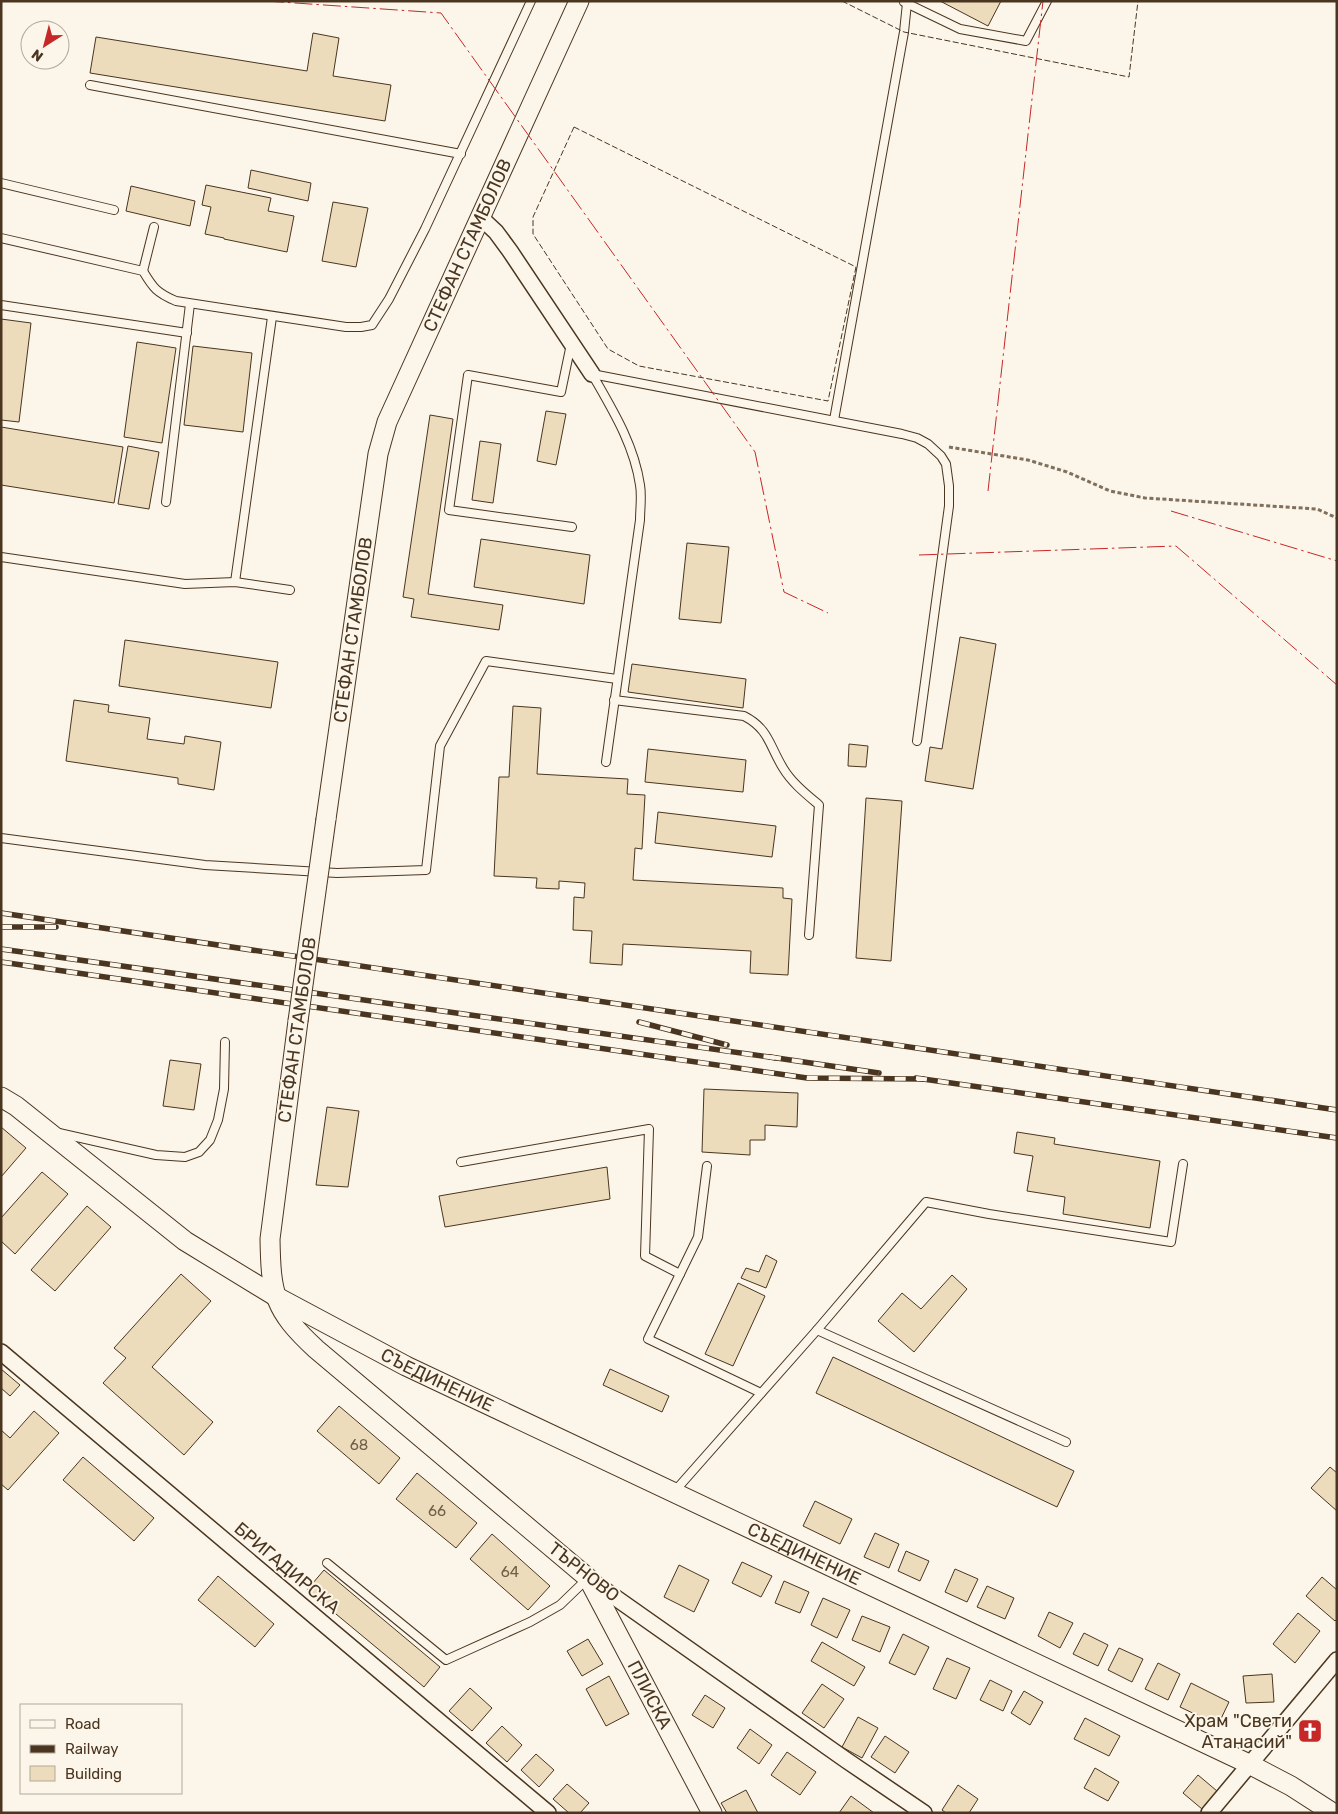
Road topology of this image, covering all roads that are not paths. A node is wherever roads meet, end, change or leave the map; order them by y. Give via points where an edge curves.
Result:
1 (531, 1) edge
2 (579, 1) edge
3 (1047, 1) edge
4 (905, 2) edge
5 (90, 85) dead end
6 (461, 154) junction
7 (1, 183) edge
8 (114, 210) dead end
9 (480, 217) junction
10 (154, 227) dead end
11 (1, 238) edge
12 (143, 271) junction
13 (190, 304) junction
14 (1, 305) edge
15 (272, 316) junction
16 (187, 333) junction
17 (571, 344) junction
18 (592, 374) junction
19 (834, 420) junction
20 (166, 502) dead end
21 (572, 527) dead end
22 (1, 557) edge
23 (235, 582) junction
24 (290, 590) dead end
25 (617, 679) junction
26 (614, 700) junction
27 (917, 741) dead end
28 (606, 762) dead end
29 (1, 838) edge
30 (808, 935) dead end
31 (225, 1042) dead end
32 (1, 1097) edge
33 (47, 1131) junction
34 (461, 1162) dead end
35 (1183, 1164) dead end
36 (707, 1166) dead end
37 (680, 1274) junction
38 (274, 1296) junction
39 (817, 1330) junction
40 (1, 1352) edge
41 (761, 1393) junction
42 (1066, 1442) dead end
43 (674, 1492) junction
44 (327, 1563) dead end
45 (588, 1578) junction
46 (1337, 1660) edge
47 (1249, 1764) junction
48 (548, 1813) edge
49 (712, 1813) edge
50 (924, 1813) edge
51 (1209, 1813) edge
52 (1333, 1813) edge

1 - 6 lane
2 - 9 street, СТЕФАН СТАМБОЛОВ
3 - 4 lane via 1026,41 960,29
4 - 19 lane via 904,32
5 - 6 lane
6 - 15 lane via 389,299 372,325 346,327
7 - 8 lane
9 - 17 street via 510,251
9 - 38 street, СТЕФАН СТАМБОЛОВ, bridge via 387,422 378,454 270,1239
10 - 12 lane
11 - 12 lane
12 - 13 lane via 152,288 163,296
13 - 15 lane
13 - 16 lane
14 - 16 lane
15 - 23 lane
16 - 20 lane
17 - 18 street
17 - 21 lane via 561,392 468,375 449,510
18 - 19 lane
18 - 25 lane via 634,456 640,486 640,520
19 - 27 lane via 902,434 928,444 946,464 950,506
22 - 23 lane via 185,584
23 - 24 lane
25 - 26 lane
25 - 29 lane via 486,661 440,746 426,870 337,873 205,865
26 - 28 lane
26 - 30 lane via 744,716 762,728 784,769 798,787 819,805
31 - 33 lane via 224,1089 218,1120 210,1140 199,1152 185,1158 156,1155
32 - 33 street, СЪЕДИНЕНИЕ
33 - 38 street, СЪЕДИНЕНИЕ via 185,1241
34 - 37 lane via 649,1129 645,1256
35 - 39 lane via 1170,1242 926,1202
36 - 37 lane via 698,1237
37 - 41 lane via 648,1339
38 - 43 street, СЪЕДИНЕНИЕ via 406,1366
38 - 45 street, ТЪРНОВО via 284,1316 316,1349
39 - 41 lane
39 - 42 lane
40 - 48 street, БРИГАДИРСКА
41 - 43 lane
43 - 47 street, СЪЕДИНЕНИЕ
44 - 45 lane via 446,1660 530,1622 560,1604
45 - 49 street, ПЛИСКА
45 - 50 street, ТЪРНОВО
46 - 47 street
47 - 51 street
47 - 52 street, СЪЕДИНЕНИЕ

